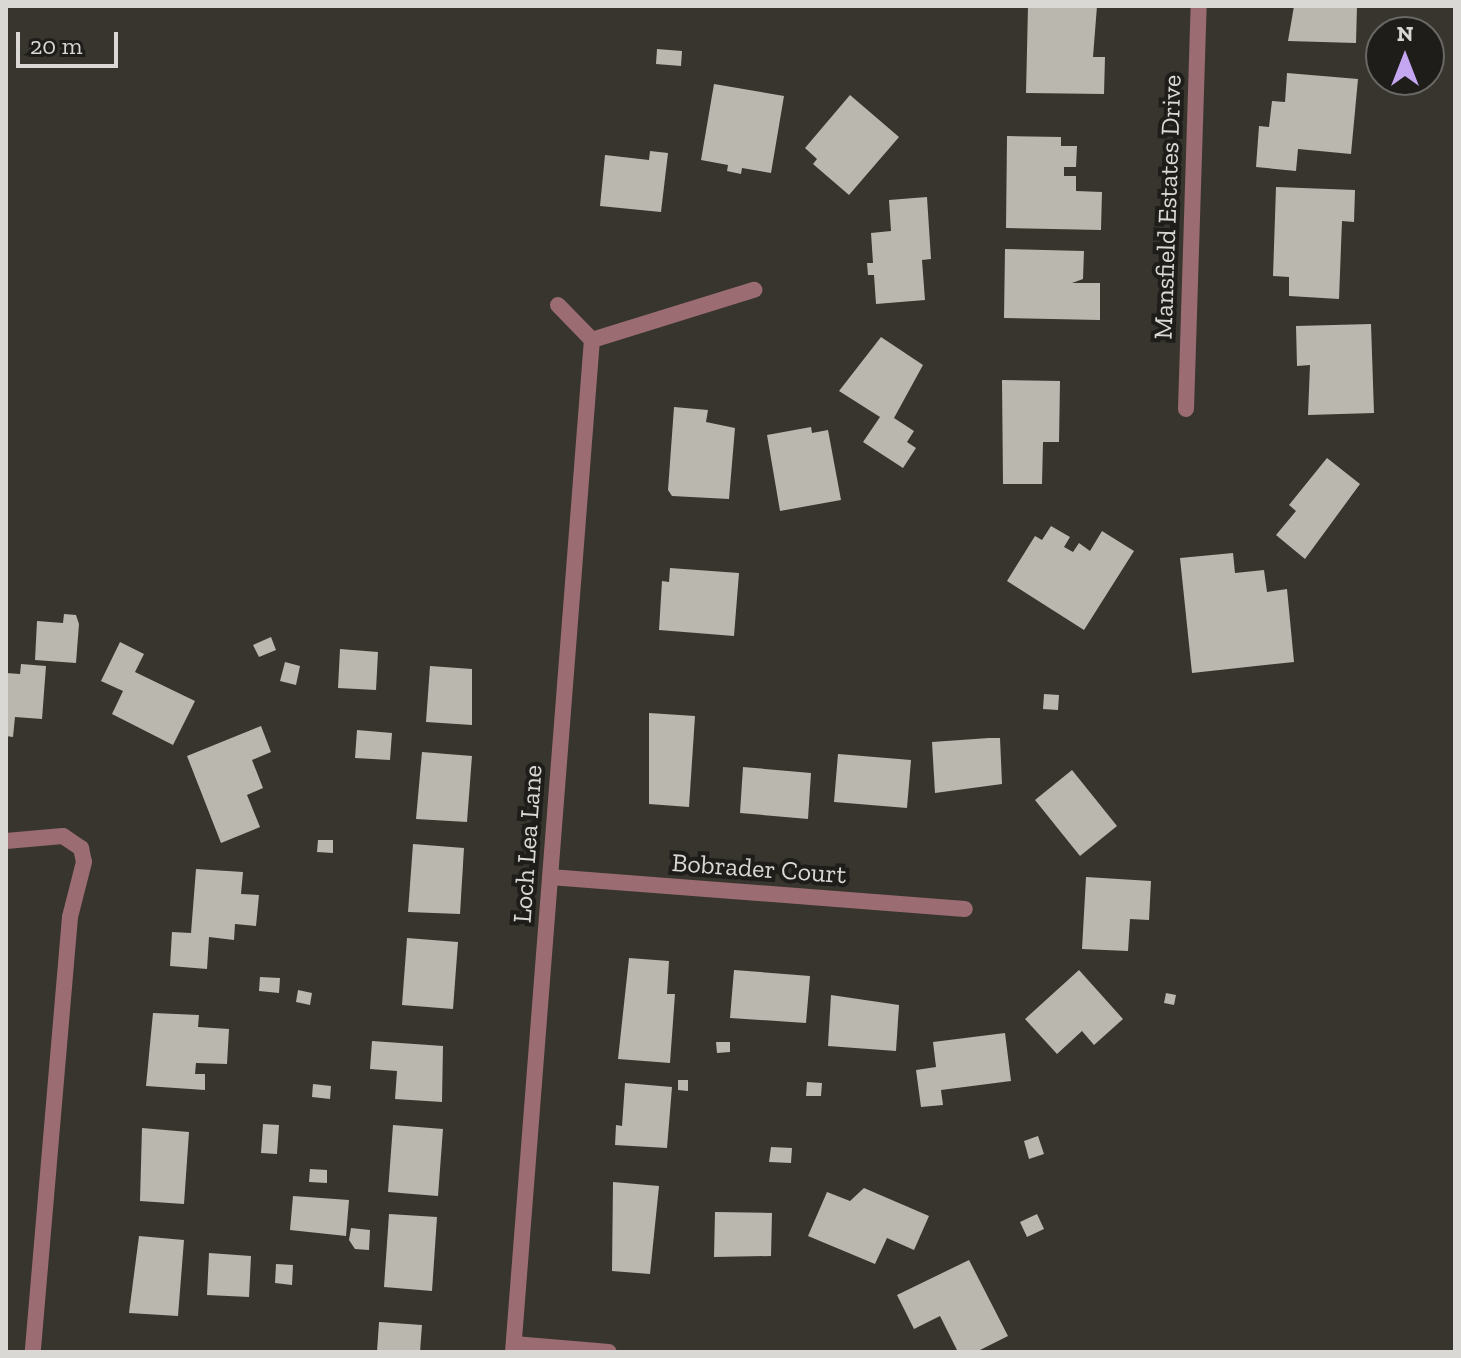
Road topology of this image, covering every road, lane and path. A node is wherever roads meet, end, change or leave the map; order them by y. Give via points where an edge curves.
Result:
1 (1199, 6) edge
2 (754, 290) dead end
3 (558, 305) dead end
4 (592, 340) junction
5 (1186, 409) dead end
6 (6, 841) edge
7 (550, 877) junction
8 (965, 909) dead end
9 (514, 1348) edge
10 (33, 1352) edge
11 (609, 1352) edge

1 - 5 street, Mansfield Estates Drive
2 - 4 street
3 - 4 street
4 - 7 street, Loch Lea Lane
6 - 10 street via 63,836 81,848 84,862 70,917
7 - 8 street, Bobrader Court
7 - 9 street, Loch Lea Lane
9 - 11 street

